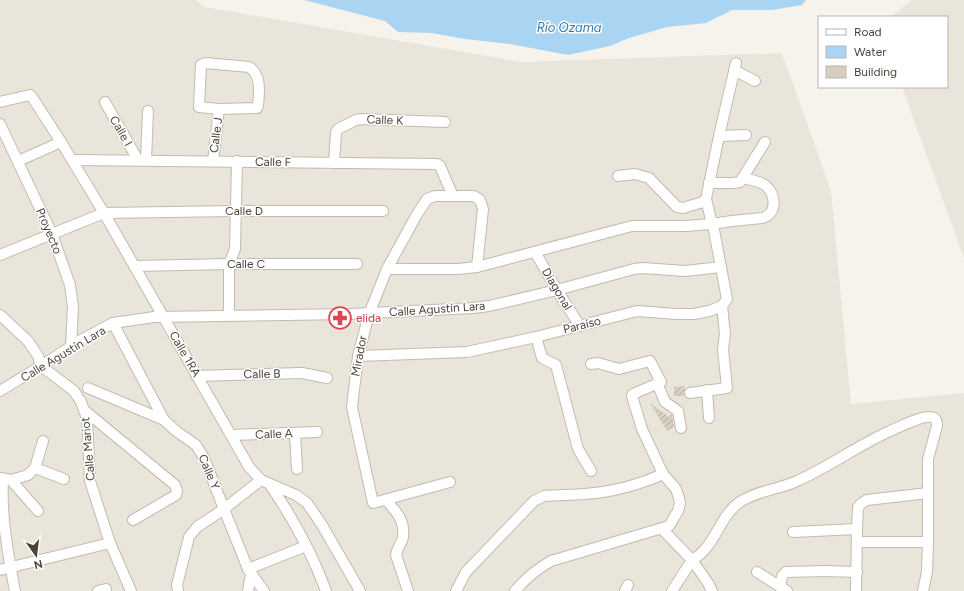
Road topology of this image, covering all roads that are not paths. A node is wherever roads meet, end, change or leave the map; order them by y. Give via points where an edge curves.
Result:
1 (755, 81) dead end
2 (0, 102) edge
3 (105, 102) dead end
4 (219, 109) junction
5 (148, 111) dead end
6 (445, 122) dead end
7 (0, 124) edge
8 (746, 135) dead end
9 (719, 136) junction
10 (61, 142) junction
11 (766, 142) dead end
12 (72, 160) junction
13 (142, 160) junction
14 (18, 161) junction
15 (213, 161) junction
16 (237, 162) junction
17 (334, 162) junction
18 (618, 176) dead end
19 (743, 178) junction
20 (709, 182) junction
21 (453, 196) junction
22 (706, 202) junction
23 (235, 211) junction
24 (383, 211) dead end
25 (104, 213) junction
26 (713, 225) junction
27 (52, 234) junction
28 (535, 252) junction
29 (1, 255) edge
30 (229, 264) junction
31 (357, 264) dead end
32 (134, 266) junction
33 (477, 266) junction
34 (721, 267) junction
35 (387, 269) junction
36 (556, 290) junction
37 (722, 306) junction
38 (369, 314) junction
39 (229, 315) junction
40 (163, 317) junction
41 (1, 318) edge
42 (114, 323) junction
43 (580, 326) junction
44 (536, 337) junction
45 (71, 346) junction
46 (358, 356) junction
47 (591, 364) dead end
48 (42, 366) junction
49 (197, 376) junction
50 (328, 378) dead end
51 (657, 384) junction
52 (88, 388) dead end
53 (707, 390) junction
54 (0, 391) edge
55 (690, 392) dead end
56 (84, 410) junction
57 (709, 418) dead end
58 (164, 420) junction
59 (681, 428) dead end
60 (317, 432) dead end
61 (295, 433) junction
62 (231, 435) junction
63 (43, 441) dead end
64 (35, 468) junction
65 (297, 469) dead end
66 (591, 471) dead end
67 (663, 474) junction
68 (5, 479) edge
69 (64, 480) dead end
70 (450, 482) dead end
71 (265, 483) junction
72 (928, 493) junction
73 (386, 500) junction
74 (224, 509) junction
75 (38, 511) dead end
76 (133, 520) dead end
77 (662, 529) junction
78 (857, 529) junction
79 (793, 532) dead end
80 (857, 542) junction
81 (928, 542) junction
82 (110, 543) junction
83 (306, 546) junction
84 (692, 560) junction
85 (11, 568) junction
86 (0, 570) edge
87 (250, 571) junction
88 (756, 572) dead end
89 (857, 572) junction
90 (783, 589) edge
91 (15, 591) edge
92 (131, 591) edge
93 (178, 591) edge
94 (248, 591) edge
95 (264, 591) edge
96 (326, 591) edge
97 (360, 591) edge
98 (408, 591) edge
99 (456, 591) edge
100 (515, 591) edge
101 (672, 591) edge
102 (712, 591) edge
103 (856, 591) edge
104 (924, 591) edge

1 - 9 street via 735,67
2 - 10 street, Calle 1RA via 30,95
3 - 13 street, Calle I
4 - 4 street via 201,108 198,105 202,65 205,63 252,69 260,85 257,108
4 - 15 street, Calle J
5 - 13 street
6 - 17 street, Calle K via 356,120 336,132
7 - 14 street, Proyecto
8 - 9 street
9 - 20 street
10 - 12 street, Calle 1RA
10 - 14 street
11 - 19 street
12 - 13 street, Calle F
12 - 25 street, Calle 1RA
13 - 15 street, Calle F
14 - 27 street, Proyecto
15 - 16 street, Calle F
16 - 17 street, Calle F
16 - 23 street
17 - 21 street, Calle F via 437,164
18 - 22 street via 635,174 648,178 677,207 683,208
19 - 20 street via 736,183
19 - 26 street via 763,184 771,192 774,200 772,211 762,218
20 - 22 street
21 - 33 street, Mirador via 474,196 480,200 483,209
21 - 35 street, Mirador via 435,196 427,199
22 - 26 street
23 - 24 street, Calle D
23 - 25 street, Calle D
23 - 30 street via 235,249
25 - 27 street
25 - 32 street, Calle 1RA
26 - 28 street via 635,226
26 - 34 street
27 - 29 street
27 - 45 street, Proyecto via 70,285 73,307
28 - 33 street
28 - 36 street, Diagonal
30 - 31 street, Calle C
30 - 32 street, Calle C
30 - 39 street
32 - 40 street, Calle 1RA
33 - 35 street via 458,269
34 - 36 street, Calle Agustín Lara via 685,271 638,269
34 - 37 street via 727,295
35 - 38 street, Mirador
36 - 38 street, Calle Agustín Lara via 482,308
36 - 43 street, Diagonal
37 - 43 street, Paraíso via 694,314 640,311
37 - 53 street via 727,387
38 - 39 street, Calle Agustín Lara
38 - 46 street, Mirador
39 - 40 street, Calle Agustín Lara
40 - 42 street, Calle Agustín Lara
40 - 49 street, Calle 1RA
41 - 48 street via 28,341
42 - 45 street, Calle Agustín Lara
42 - 58 street, Calle Y
43 - 44 street, Paraíso
44 - 46 street, Paraíso via 462,353
44 - 66 street via 542,358 557,367 578,449
45 - 48 street, Calle Agustín Lara
46 - 73 street, Mirador via 353,410 373,502
47 - 51 street via 598,363 619,369 650,361 661,381
48 - 54 street, Calle Agustín Lara
48 - 56 street, Calle Mariot via 74,391
49 - 50 street, Calle B via 302,373
49 - 62 street, Calle 1RA
51 - 59 street via 665,402 678,412
51 - 67 street via 632,396 642,429
52 - 58 street
53 - 55 street
53 - 57 street
56 - 76 street via 175,485 176,495
56 - 82 street, Calle Mariot via 87,418 90,481
58 - 74 street, Calle Y via 196,446 204,458
60 - 61 street, Calle A
61 - 62 street, Calle A
61 - 65 street
62 - 71 street, Calle 1RA via 249,467
63 - 64 street
64 - 68 street via 28,476
64 - 69 street
67 - 77 street via 676,489 680,503 669,526
67 - 99 street via 648,481 607,491 539,498 468,569
68 - 75 street
68 - 85 street via 2,500
70 - 73 street
71 - 74 street
71 - 83 street via 286,507
71 - 97 street, Calle 1RA via 296,495 307,503
72 - 78 street via 867,500 858,507
72 - 81 street
72 - 84 street via 928,459 937,426 934,418 927,416 882,435 799,480 754,494 739,502 707,546
73 - 98 street via 400,516 403,538 396,555
74 - 87 street, Calle Y
74 - 93 street via 197,527 189,537 177,585
77 - 84 street
77 - 100 street via 551,562 536,570
78 - 79 street
78 - 80 street
80 - 81 street
80 - 89 street
81 - 104 street
82 - 85 street
82 - 92 street, Calle Mariot
83 - 87 street
83 - 96 street
84 - 101 street
84 - 102 street
85 - 86 street
85 - 91 street
87 - 94 street
87 - 95 street, Calle Y
88 - 90 street
89 - 90 street via 786,572 782,576
89 - 103 street

